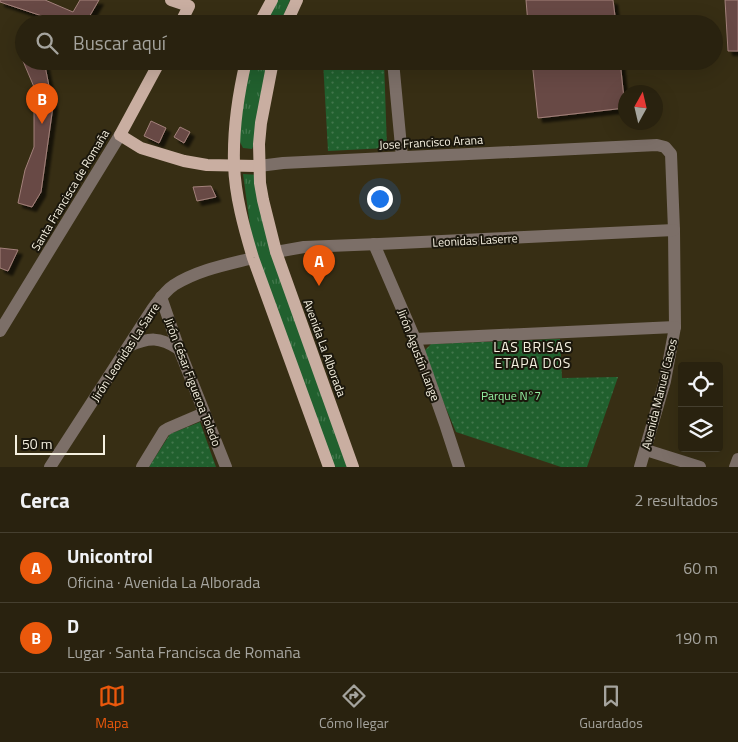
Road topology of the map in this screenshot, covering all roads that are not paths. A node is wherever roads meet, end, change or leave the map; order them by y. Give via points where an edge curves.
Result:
1 (171, 0) edge
2 (272, 0) edge
3 (297, 0) edge
4 (191, 3) edge
5 (185, 15) edge
6 (264, 15) edge
7 (290, 15) edge
8 (155, 70) edge
9 (244, 70) edge
10 (271, 70) edge
11 (394, 70) edge
12 (120, 136) junction
13 (402, 157) junction
14 (234, 166) junction
15 (259, 166) junction
16 (674, 230) junction
17 (374, 244) junction
18 (276, 252) junction
19 (253, 258) junction
20 (162, 297) junction
21 (675, 328) junction
22 (0, 332) edge
23 (415, 339) junction
24 (128, 346) junction
25 (179, 349) junction
26 (204, 413) junction
27 (646, 450) junction
28 (738, 459) edge
29 (50, 467) edge
30 (142, 467) edge
31 (226, 467) edge
32 (330, 467) edge
33 (354, 467) edge
34 (459, 467) edge
35 (640, 467) edge
36 (700, 467) edge
37 (735, 467) edge

1 - 4 main road
2 - 6 main road
3 - 7 main road
4 - 5 main road
8 - 12 main road, Santa Francisca de Romaña
9 - 14 main road via 238,102
10 - 15 main road, Avenida La Alborada via 261,122
11 - 13 street
12 - 14 main road, Jose Francisco Arana via 140,148 184,161
12 - 22 street, Santa Francisca de Romaña
13 - 15 street, Jose Francisco Arana
13 - 16 street, Jose Francisco Arana via 657,145 671,154
14 - 15 main road, Jose Francisco Arana
14 - 19 main road
15 - 18 main road, Avenida La Alborada via 263,200
16 - 17 street, Leonidas Laserre
16 - 21 street, Avenida Manuel Casos
17 - 18 street, Leonidas Laserre via 304,246
17 - 23 street, Jirón Agustín Lange
18 - 33 main road, Avenida La Alborada
19 - 20 street, Jirón Leonidas La Sarre via 204,270 173,286
19 - 32 main road
20 - 24 street, Jirón Leonidas La Sarre
20 - 25 street, Jirón César Figueroa Toledo
21 - 23 street
21 - 27 street, Avenida Manuel Casos via 665,381
23 - 34 street, Jirón Agustín Lange
24 - 25 street via 154,339
24 - 29 street, Jirón Leonidas La Sarre
25 - 26 street, Jirón César Figueroa Toledo
26 - 30 street via 164,431
26 - 31 street, Jirón César Figueroa Toledo
27 - 35 street, Avenida Manuel Casos
27 - 36 street
28 - 37 street

